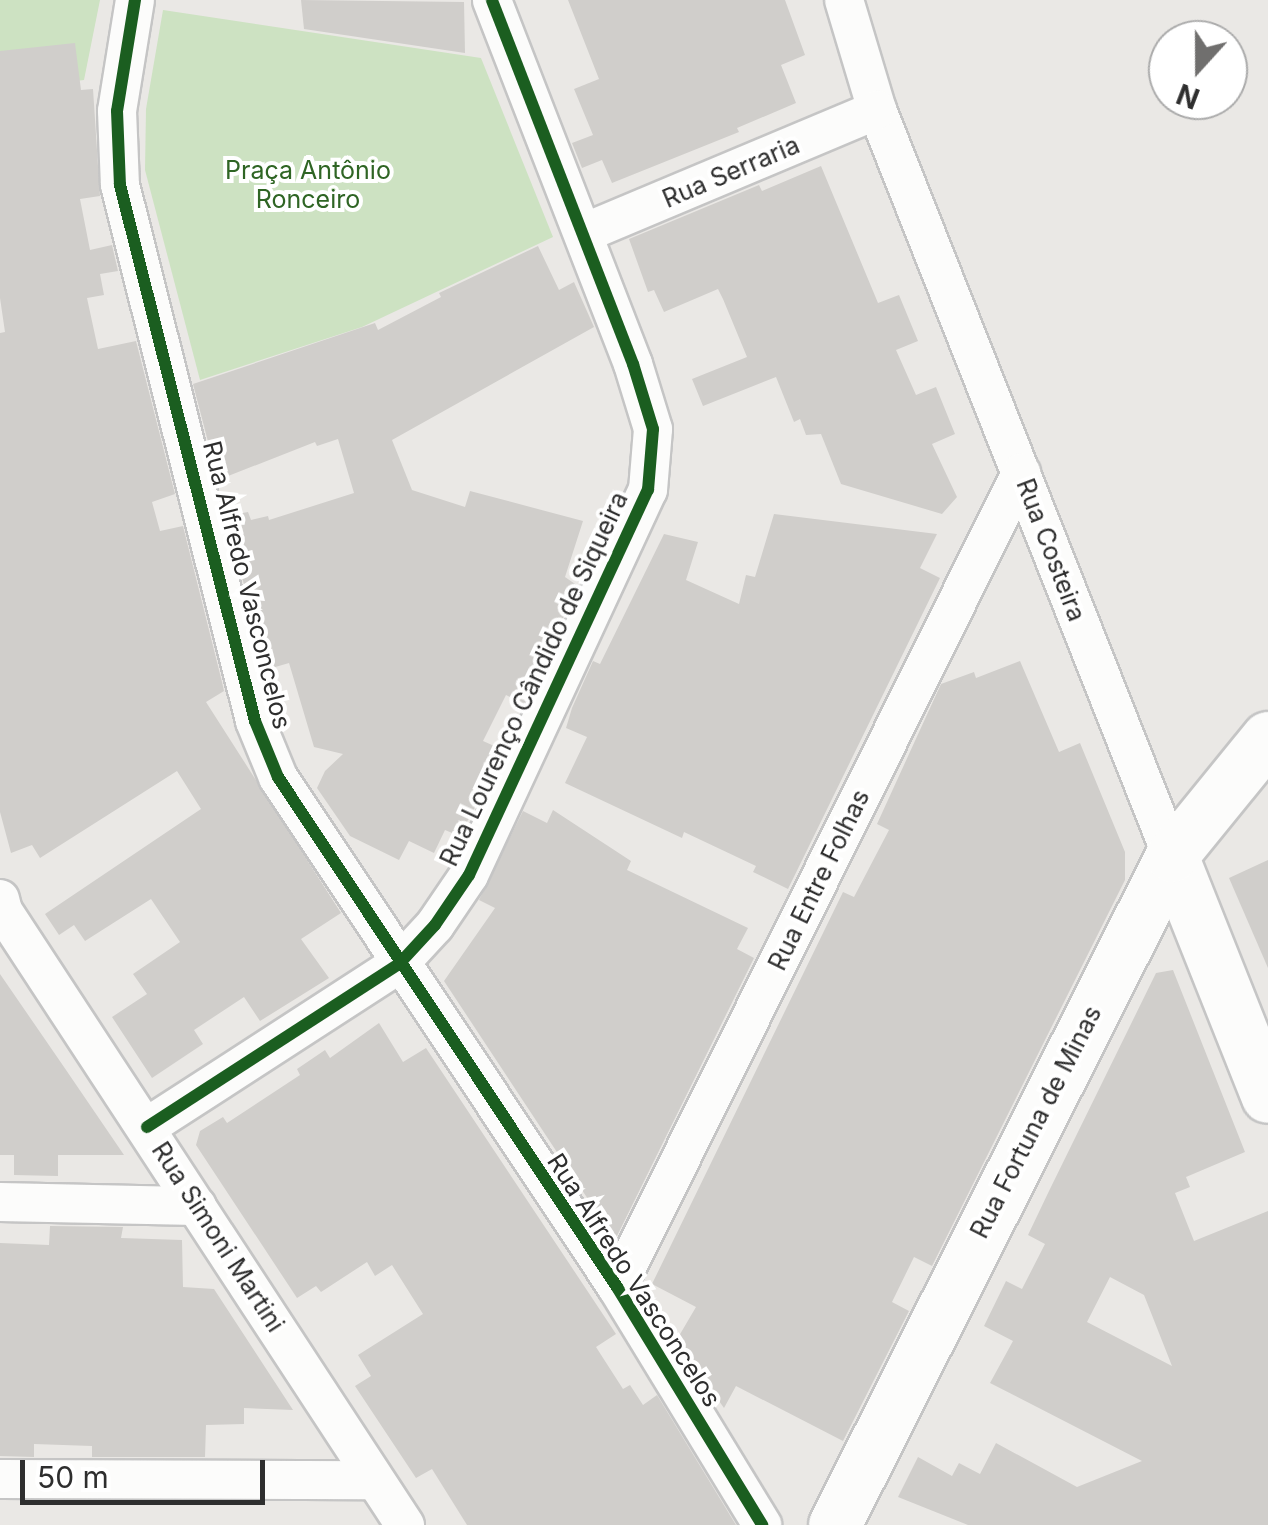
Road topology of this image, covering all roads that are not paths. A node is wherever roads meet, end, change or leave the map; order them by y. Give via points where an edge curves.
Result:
1 (135, 0) edge
2 (492, 0) edge
3 (844, 0) edge
4 (878, 110) junction
5 (584, 233) junction
6 (1021, 473) junction
7 (1268, 738) edge
8 (1172, 856) junction
9 (1, 907) edge
10 (399, 964) junction
11 (1268, 1097) edge
12 (147, 1128) junction
13 (0, 1202) edge
14 (198, 1206) junction
15 (617, 1288) junction
16 (0, 1478) edge
17 (373, 1480) junction
18 (405, 1525) edge
19 (762, 1525) edge
20 (834, 1525) edge

1 - 10 street, Rua Alfredo Vasconcelos via 116,111 120,185 254,721 278,778
2 - 5 street, Rua Lourenço Cândido de Siqueira
3 - 4 street, Rua Costeira
4 - 5 street, Rua Serraria
4 - 6 street, Rua Costeira
5 - 10 street, Rua Lourenço Cândido de Siqueira via 653,430 648,490 470,875
6 - 8 street, Rua Costeira
6 - 15 street, Rua Entre Folhas
7 - 8 street, Rua Fortuna de Minas
8 - 11 street, Rua Costeira
8 - 20 street, Rua Fortuna de Minas
9 - 12 street, Rua Simoni Martini
10 - 12 street, Rua Lourenço Cândido de Siqueira
10 - 15 street, Rua Alfredo Vasconcelos
12 - 14 street, Rua Simoni Martini
13 - 14 street
14 - 17 street, Rua Simoni Martini
15 - 19 street, Rua Alfredo Vasconcelos
16 - 17 street
17 - 18 street, Rua Simoni Martini

